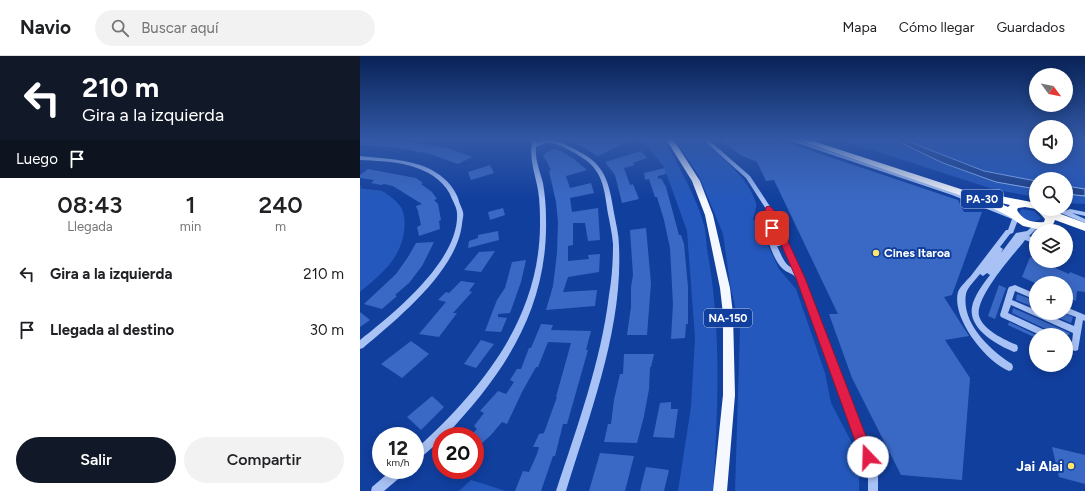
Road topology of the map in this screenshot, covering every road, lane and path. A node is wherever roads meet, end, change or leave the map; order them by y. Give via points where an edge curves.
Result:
1 (372, 159) edge
2 (535, 159) edge
3 (589, 159) edge
4 (683, 159) edge
5 (728, 159) edge
6 (845, 159) edge
7 (851, 159) edge
8 (874, 159) edge
9 (1020, 204) junction
10 (1029, 205) edge
11 (769, 209) junction
12 (1073, 212) edge
13 (1085, 214) edge
14 (1049, 216) edge
15 (1058, 216) edge
16 (1072, 216) edge
17 (1015, 221) junction
18 (1085, 221) edge
19 (1030, 224) edge
20 (1045, 224) edge
21 (1085, 227) edge
22 (767, 230) dead end
23 (1073, 230) edge
24 (1029, 233) edge
25 (1085, 233) edge
26 (1025, 235) junction
27 (1029, 238) edge
28 (783, 257) dead end
29 (798, 274) junction
30 (986, 277) junction
31 (1029, 294) edge
32 (1008, 301) junction
33 (1082, 316) edge
34 (1033, 328) edge
35 (1077, 331) junction
36 (360, 345) edge
37 (1073, 346) edge
38 (1014, 348) dead end
39 (1009, 367) dead end
40 (424, 448) edge
41 (390, 479) edge
42 (376, 491) edge
43 (561, 491) edge
44 (720, 491) edge
45 (873, 491) edge

1 - 36 street via 407,163 426,169 444,179 457,198 460,218 454,245 442,265 416,298
2 - 40 street via 541,190 543,230 537,278 523,324 501,361 468,405
3 - 43 street via 603,177 608,189 616,248 615,285 606,342
4 - 44 main road, NA-150 via 696,181 709,215 728,314 729,395
5 - 11 street via 748,177
6 - 17 street via 954,194
7 - 17 highway, PA-30 via 987,201
8 - 9 highway, PA-30 via 987,196
9 - 10 highway, PA-30
9 - 17 highway, PA-30 via 1012,207
11 - 28 street via 772,228
11 - 29 street
12 - 13 street
14 - 20 highway via 1050,222
15 - 21 highway
16 - 18 street
17 - 19 highway, PA-30
17 - 30 street via 1011,234
17 - 39 street via 962,292 961,303 971,329 993,357
22 - 29 street via 779,259 786,268
23 - 25 highway, PA-30
24 - 26 street
26 - 27 street
26 - 30 street
29 - 45 street via 873,471
30 - 38 street via 977,298 975,314 989,334
31 - 32 street via 1014,288
32 - 34 street via 1004,315
32 - 35 street
33 - 35 street
35 - 37 street
41 - 42 street

